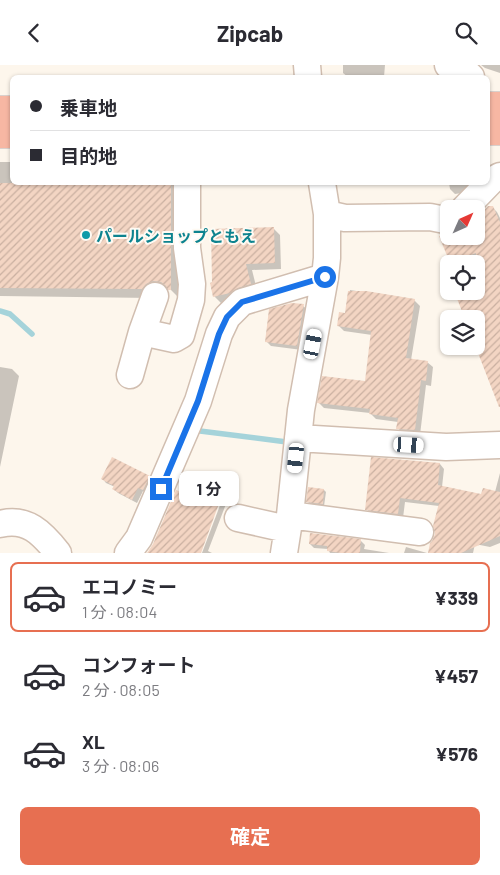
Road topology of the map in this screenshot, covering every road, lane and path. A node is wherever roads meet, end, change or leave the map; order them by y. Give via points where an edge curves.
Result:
1 (448, 65) edge
2 (469, 75) edge
3 (187, 185) edge
4 (322, 185) edge
5 (487, 185) edge
6 (473, 200) edge
7 (328, 214) junction
8 (440, 219) edge
9 (325, 277) junction
10 (155, 296) dead end
11 (142, 332) junction
12 (126, 369) dead end
13 (298, 439) junction
14 (500, 445) edge
15 (238, 517) dead end
16 (0, 523) edge
17 (287, 532) edge
18 (420, 532) dead end
19 (58, 553) edge
20 (128, 553) edge

1 - 2 street
3 - 11 street via 187,248 192,284 182,335 174,339
4 - 7 street
5 - 6 street
7 - 8 street via 345,218
7 - 9 street
9 - 13 street
9 - 20 street via 242,302 227,317 198,401 139,538
10 - 11 street
11 - 12 street
13 - 14 street via 446,447
13 - 17 street
15 - 17 street
16 - 19 street via 10,521 34,528
17 - 18 street

